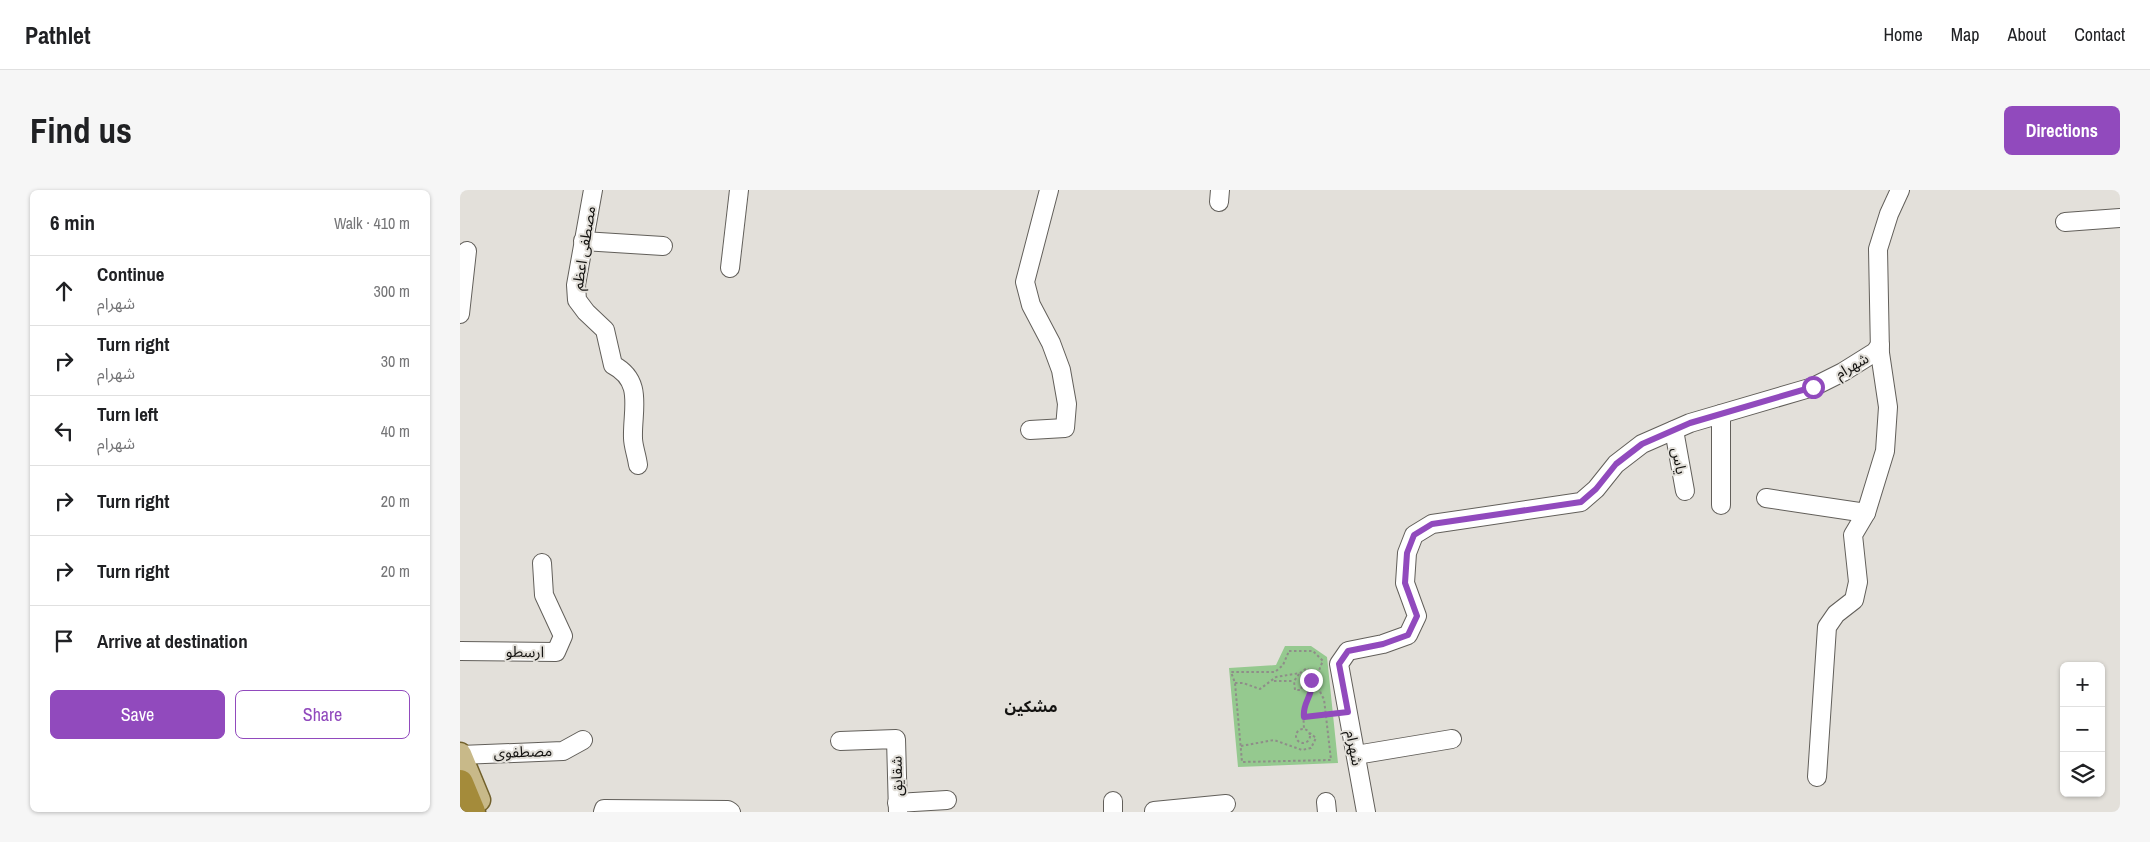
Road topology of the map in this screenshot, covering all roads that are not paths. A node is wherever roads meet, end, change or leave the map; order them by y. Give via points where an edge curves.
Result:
1 (594, 190) edge
2 (740, 190) edge
3 (1049, 190) edge
4 (1900, 190) edge
5 (2120, 218) edge
6 (2065, 222) dead end
7 (583, 241) junction
8 (663, 246) dead end
9 (467, 251) dead end
10 (730, 268) dead end
11 (460, 314) edge
12 (1880, 345) junction
13 (1721, 414) junction
14 (1030, 430) dead end
15 (1674, 430) junction
16 (638, 464) dead end
17 (1685, 491) dead end
18 (1766, 498) dead end
19 (1721, 505) dead end
20 (1866, 513) junction
21 (542, 563) dead end
22 (460, 651) edge
23 (1452, 739) dead end
24 (583, 740) dead end
25 (840, 741) dead end
26 (460, 755) edge
27 (1356, 755) junction
28 (1816, 777) dead end
29 (460, 783) edge
30 (947, 800) dead end
31 (1226, 804) dead end
32 (898, 807) edge
33 (1154, 810) dead end
34 (1192, 810) edge
35 (677, 811) edge
36 (472, 812) edge
37 (484, 812) edge
38 (604, 812) edge
39 (730, 812) edge
40 (1366, 812) edge

1 - 7 street, مصطفی اعظم
2 - 10 street
3 - 14 street via 1025,282 1031,305 1061,370 1067,404 1065,428
4 - 12 street via 1878,249
5 - 6 street
7 - 8 street
7 - 16 street, مصطفی اعظم via 576,285 577,300 605,330 613,365 625,371 635,394 632,440
9 - 11 street
12 - 13 street, شهرام via 1875,352 1813,387
12 - 20 street via 1888,406 1885,451
13 - 15 street, شهرام
13 - 19 street
15 - 17 street, یاس
15 - 27 street, شهرام via 1642,444 1616,464 1581,502 1432,524 1414,535 1407,553 1405,583 1417,616 1408,635 1348,651 1339,664
18 - 20 street
20 - 28 street via 1853,535 1858,582 1854,600 1836,614 1827,627
21 - 22 street, ارسطو via 544,594 563,636 556,652
23 - 27 street
24 - 26 street, مصطفوی via 563,751
25 - 32 street, شقایق via 896,739
26 - 37 main road
27 - 40 street, شهرام
29 - 36 highway
30 - 32 street
31 - 34 street
33 - 34 street
35 - 38 street
35 - 39 street

